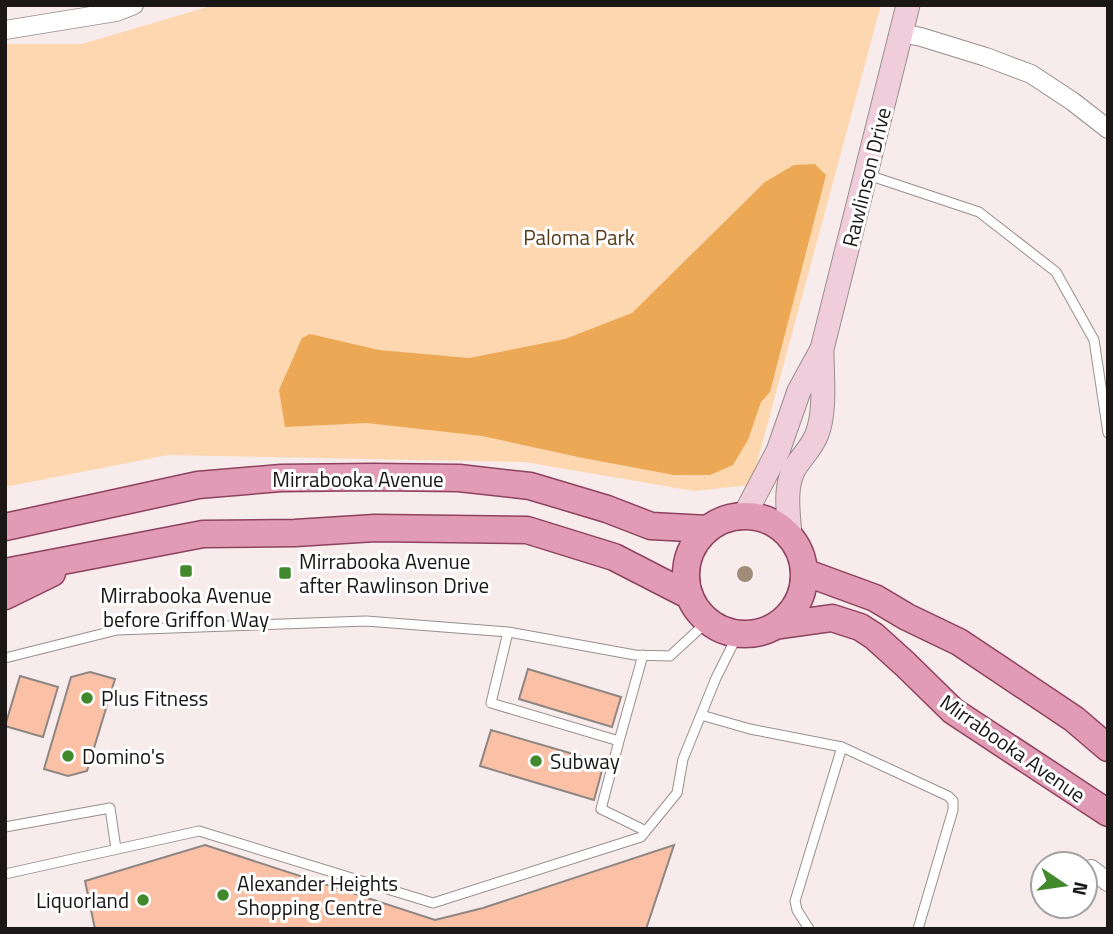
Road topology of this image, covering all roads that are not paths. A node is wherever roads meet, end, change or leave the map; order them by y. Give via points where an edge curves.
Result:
1 (135, 5) edge
2 (908, 5) edge
3 (5, 30) edge
4 (901, 33) junction
5 (1108, 129) edge
6 (867, 175) junction
7 (822, 349) junction
8 (1108, 433) edge
9 (744, 516) junction
10 (5, 527) edge
11 (708, 529) junction
12 (790, 537) junction
13 (96, 554) junction
14 (5, 572) edge
15 (804, 572) junction
16 (5, 596) edge
17 (690, 596) junction
18 (708, 621) junction
19 (775, 626) junction
20 (508, 632) junction
21 (738, 634) junction
22 (643, 655) junction
23 (5, 658) edge
24 (701, 715) junction
25 (619, 741) junction
26 (842, 747) junction
27 (1108, 748) edge
28 (1108, 813) edge
29 (5, 827) edge
30 (646, 831) junction
31 (116, 849) junction
32 (5, 874) edge
33 (810, 929) edge
34 (918, 929) edge

1 - 3 street
2 - 4 street, Rawlinson Drive
4 - 5 street via 973,52 1031,74
4 - 6 street, Rawlinson Drive
6 - 7 street, Rawlinson Drive
6 - 8 lane via 979,212 1056,272 1094,340
7 - 9 street, Rawlinson Drive
7 - 12 street, Rawlinson Drive via 820,424 793,472 788,494
9 - 11 main road, Mirrabooka Avenue via 725,519
9 - 12 main road via 777,525
10 - 11 main road, Mirrabooka Avenue via 198,485 386,477 459,478 530,486 651,526
11 - 17 main road via 688,559
12 - 15 main road
13 - 14 main road
13 - 16 main road
13 - 17 main road via 203,534 375,528 527,530 614,557
15 - 19 main road via 797,603
15 - 27 main road via 875,598 959,642 1074,719
17 - 18 main road
18 - 21 main road
18 - 22 lane via 670,656
19 - 21 main road, Mirrabooka Avenue
19 - 28 main road, Mirrabooka Avenue via 832,618 860,627 953,711
20 - 22 lane
20 - 23 lane via 366,621 117,630
20 - 25 lane via 491,703
21 - 24 lane
22 - 25 lane
24 - 26 lane
24 - 30 lane via 683,759 677,793
25 - 30 lane via 601,809
26 - 33 lane via 795,901
26 - 34 lane via 953,801
29 - 31 lane via 110,808
30 - 31 lane via 641,837 433,903 199,831
31 - 32 lane

